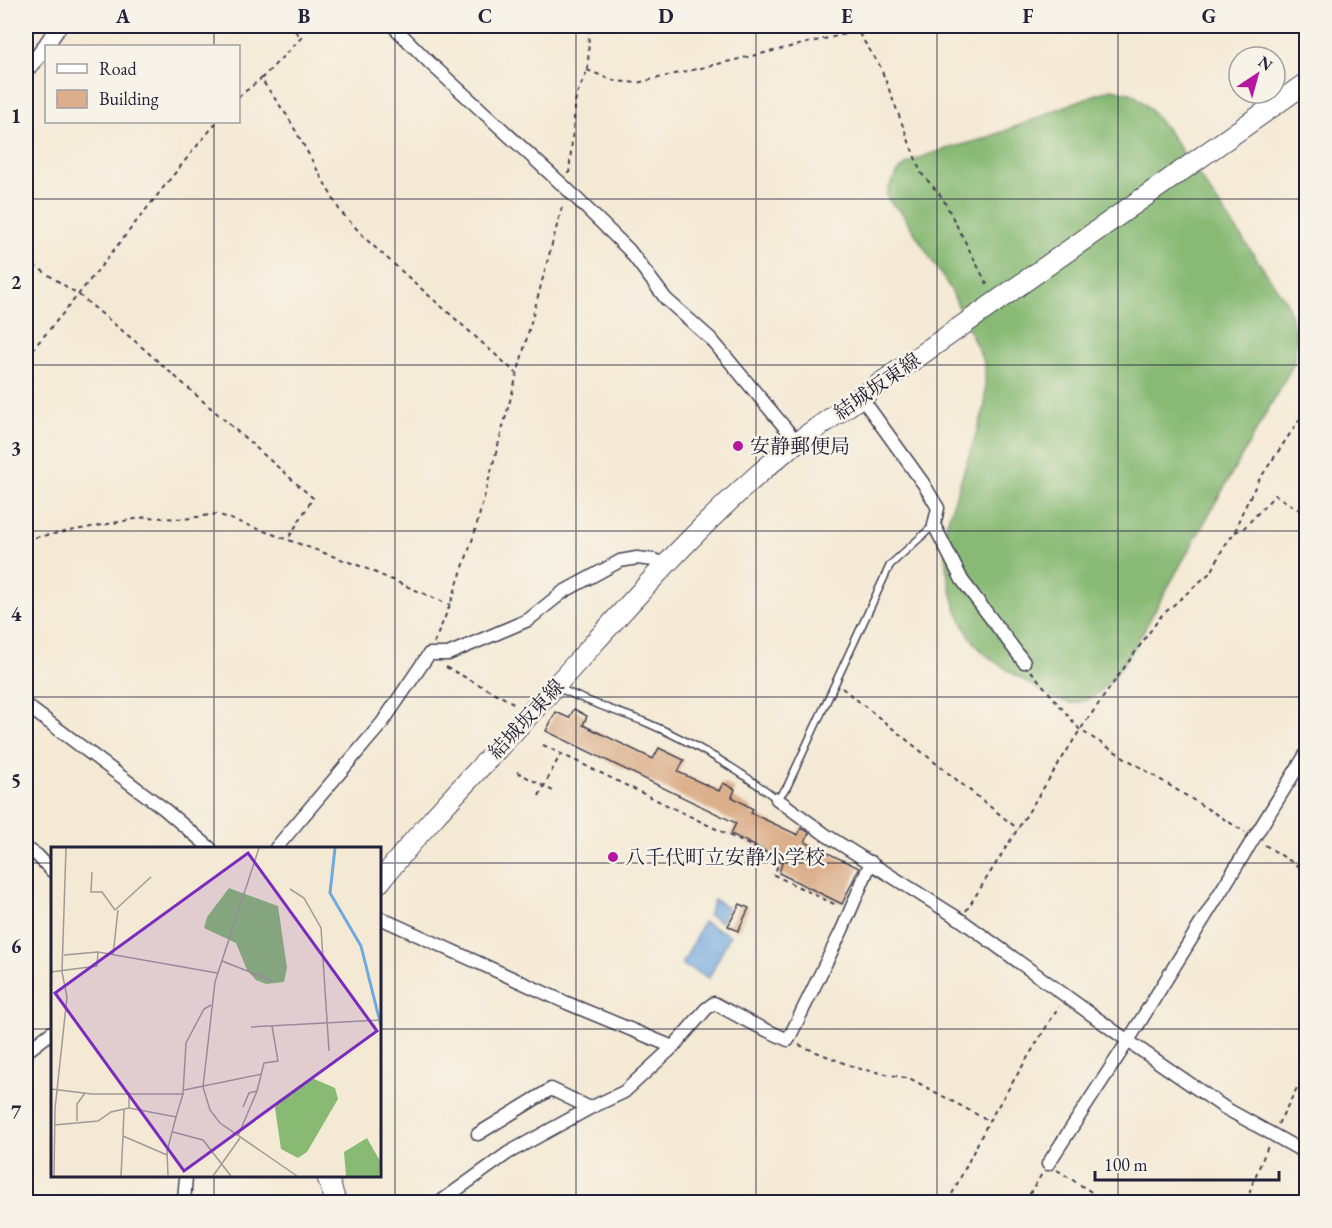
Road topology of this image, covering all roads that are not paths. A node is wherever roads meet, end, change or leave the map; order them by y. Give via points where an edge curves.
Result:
1 (59, 26) edge
2 (393, 26) edge
3 (46, 45) edge
4 (45, 47) edge
5 (26, 70) edge
6 (1306, 83) edge
7 (861, 397) junction
8 (797, 442) junction
9 (934, 525) junction
10 (666, 566) junction
11 (1024, 662) road end
12 (556, 686) junction
13 (26, 705) edge
14 (1306, 754) edge
15 (777, 799) junction
16 (208, 847) edge
17 (278, 847) edge
18 (26, 848) edge
19 (871, 862) junction
20 (51, 870) edge
21 (381, 881) edge
22 (381, 918) edge
23 (51, 1033) edge
24 (1128, 1041) junction
25 (672, 1047) junction
26 (26, 1052) edge
27 (590, 1108) junction
28 (478, 1134) dead end
29 (1306, 1153) edge
30 (1048, 1164) road end
31 (186, 1177) edge
32 (327, 1177) edge
33 (184, 1203) edge
34 (336, 1203) edge
35 (440, 1203) edge

1 - 3 street
2 - 8 street via 629,250 666,299 711,339
4 - 5 street
6 - 7 main road, 結城坂東線
7 - 8 main road, 結城坂東線
7 - 9 street via 938,508
8 - 10 main road, 結城坂東線 via 733,496
9 - 11 street via 962,580
9 - 15 lane via 890,565 787,787
10 - 12 main road, 結城坂東線
10 - 17 street via 637,558 620,561 563,592 521,623 448,654 428,656 382,723
12 - 15 lane via 712,754
12 - 21 main road, 結城坂東線
13 - 16 street via 163,808
14 - 24 street
15 - 19 street
18 - 20 street
19 - 24 street via 961,920
19 - 25 street via 788,1040 714,1004
22 - 25 street
23 - 26 street
24 - 29 street via 1225,1108
24 - 30 street
25 - 27 street via 624,1092
27 - 28 street via 551,1089
27 - 35 street via 508,1153
31 - 33 street
32 - 34 main road

